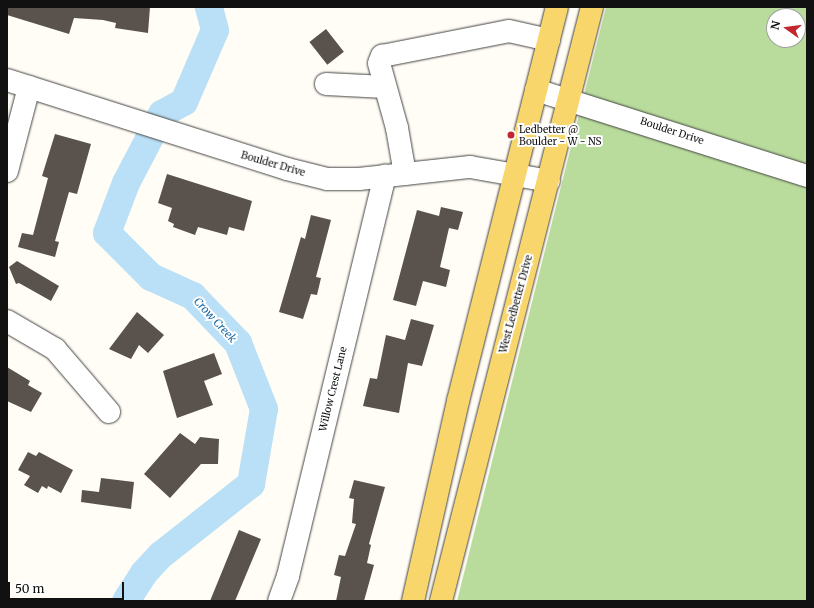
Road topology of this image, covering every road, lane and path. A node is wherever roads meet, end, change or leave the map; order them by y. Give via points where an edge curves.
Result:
1 (557, 7) edge
2 (592, 7) edge
3 (549, 40) junction
4 (7, 80) edge
5 (326, 84) dead end
6 (29, 87) junction
7 (385, 87) junction
8 (536, 90) junction
9 (570, 99) junction
10 (7, 171) edge
11 (515, 174) junction
12 (395, 175) junction
13 (807, 176) edge
14 (549, 181) junction
15 (7, 321) edge
16 (108, 412) dead end
17 (279, 601) edge
18 (413, 601) edge
19 (441, 601) edge

1 - 3 main road
2 - 9 main road, West Ledbetter Drive
3 - 7 street via 508,31 393,52 382,56 379,63
3 - 8 main road
4 - 6 street, Boulder Drive
5 - 7 street
6 - 10 street
6 - 12 street, Boulder Drive via 327,179
7 - 12 street
8 - 9 street, Boulder Drive
8 - 11 main road
9 - 13 street, Boulder Drive
9 - 14 main road, West Ledbetter Drive
11 - 12 street, Boulder Drive via 470,167
11 - 14 street, Boulder Drive
11 - 18 main road via 458,401
12 - 17 street, Willow Crest Lane
14 - 19 main road, West Ledbetter Drive
15 - 16 street via 55,349

